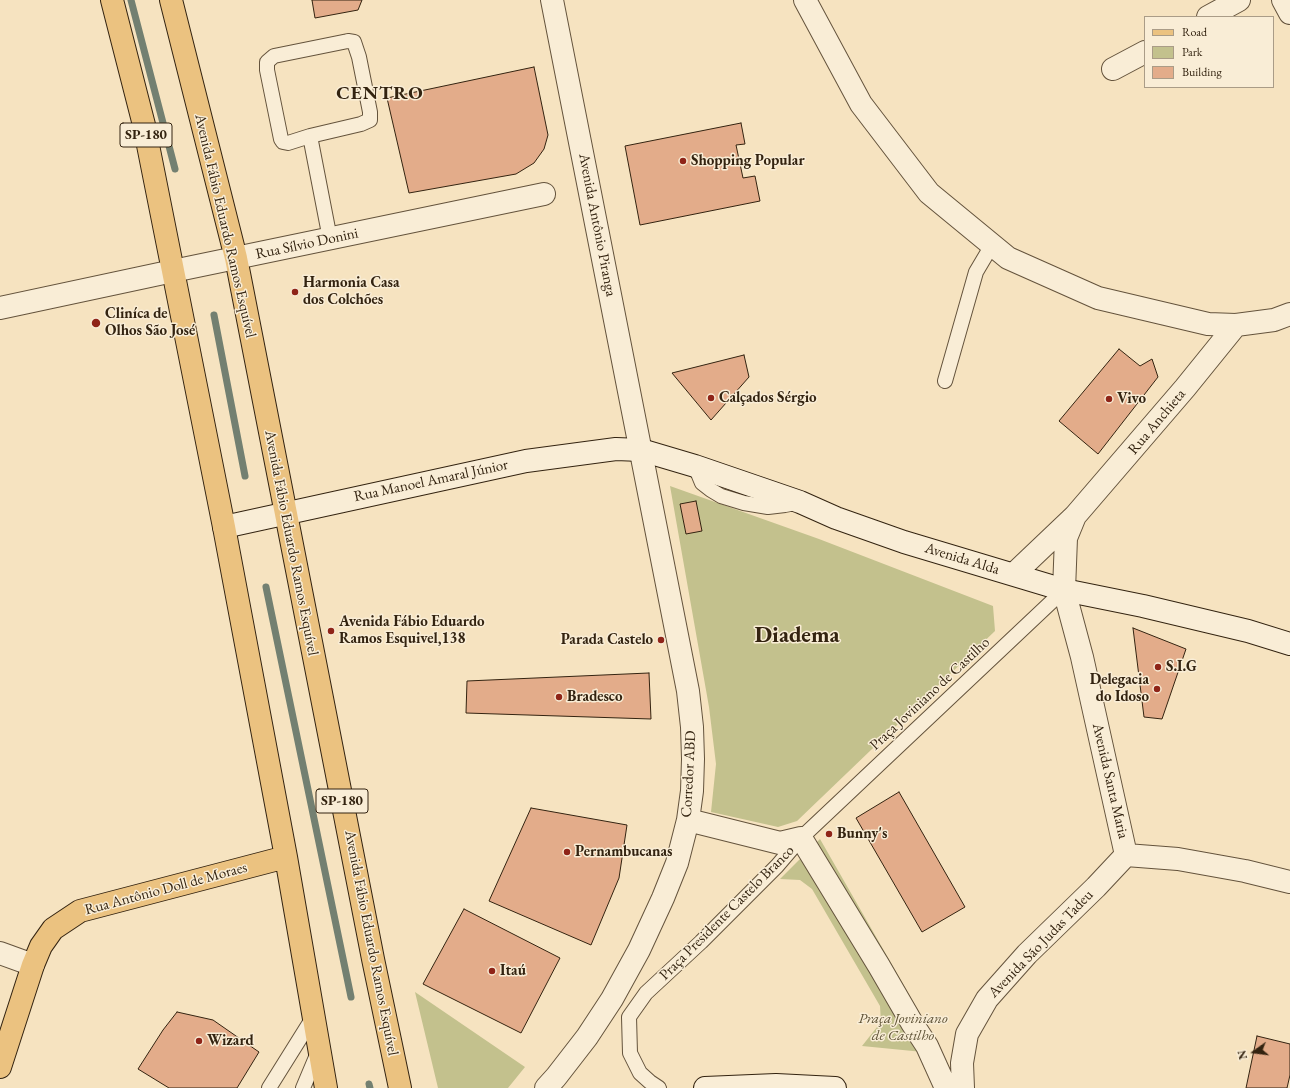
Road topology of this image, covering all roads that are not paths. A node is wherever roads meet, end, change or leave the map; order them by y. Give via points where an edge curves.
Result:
1 (112, 0) edge
2 (171, 0) edge
3 (552, 0) edge
4 (1240, 0) edge
5 (1283, 0) edge
6 (808, 1) edge
7 (1290, 13) edge
8 (1210, 16) edge
9 (1144, 53) edge
10 (1113, 69) dead end
11 (310, 136) junction
12 (544, 194) dead end
13 (330, 239) junction
14 (992, 245) junction
15 (236, 258) junction
16 (173, 271) junction
17 (0, 308) edge
18 (1290, 314) edge
19 (1236, 325) junction
20 (945, 381) dead end
21 (641, 450) junction
22 (286, 513) junction
23 (1074, 516) junction
24 (224, 527) junction
25 (1014, 574) junction
26 (1064, 590) junction
27 (1290, 644) edge
28 (688, 820) junction
29 (801, 838) junction
30 (1126, 855) junction
31 (286, 857) junction
32 (1290, 882) edge
33 (0, 953) edge
34 (33, 965) junction
35 (314, 1016) junction
36 (320, 1048) junction
37 (0, 1067) edge
38 (269, 1088) edge
39 (303, 1088) edge
40 (326, 1088) edge
41 (400, 1088) edge
42 (546, 1088) edge
43 (659, 1088) edge
44 (704, 1088) edge
45 (836, 1088) edge
46 (946, 1088) edge
47 (963, 1088) edge

1 - 16 main road, SP-180 via 144,125
2 - 15 main road, Avenida Fábio Eduardo Ramos Esquível / SP-180
3 - 21 street, Avenida Antônio Piranga
4 - 8 street
5 - 7 street
6 - 14 street via 861,104 929,193
9 - 10 street
11 - 11 lane via 288,142 281,139 267,62 274,56 348,41 354,42 364,80 370,120
11 - 13 lane
12 - 13 street, Rua Sílvio Donini
13 - 15 street, Rua Sílvio Donini
14 - 19 street via 1008,258 1098,298 1208,324
14 - 20 lane via 976,272
15 - 16 street, Rua Sílvio Donini
15 - 22 main road, Avenida Fábio Eduardo Ramos Esquível / SP-180
16 - 17 street, Rua Sílvio Donini
16 - 24 main road, SP-180
18 - 19 street via 1274,320
19 - 23 street, Rua Anchieta via 1186,388
21 - 22 street, Rua Manoel Amaral Júnior via 609,449 526,461
21 - 25 street, Avenida Alda via 800,502 836,518 904,542
21 - 28 street, Corredor ABD via 691,712 693,759
22 - 24 street, Rua Manoel Amaral Júnior
22 - 41 main road, Avenida Fábio Eduardo Ramos Esquível / SP-180
23 - 25 street, Rua Anchieta
23 - 26 street, Rua Anchieta via 1066,538
24 - 31 main road, SP-180
25 - 26 street, Avenida Alda
26 - 27 street, Avenida Alda via 1248,631
26 - 29 lane, Praça Joviniano de Castilho
26 - 30 street, Avenida Santa Maria via 1082,656
28 - 29 street via 780,843
28 - 42 street, Corredor ABD via 666,891 639,950 587,1037
29 - 43 lane, Praça Presidente Castelo Branco via 777,866 646,993 629,1017 630,1053 640,1073
29 - 46 street, Praça Presidente Castelo Branco via 927,1046
30 - 32 street via 1178,859
30 - 47 street, Avenida São Judas Tadeu via 1027,954 987,999 967,1034 962,1063
31 - 34 main road, Rua Antônio Doll de Moraes via 80,911 53,929 41,946
31 - 35 main road
33 - 34 street
34 - 37 main road, Rua Antônio Doll de Moraes
35 - 36 main road
35 - 38 lane
36 - 39 lane
36 - 40 main road
44 - 45 street via 776,1085

